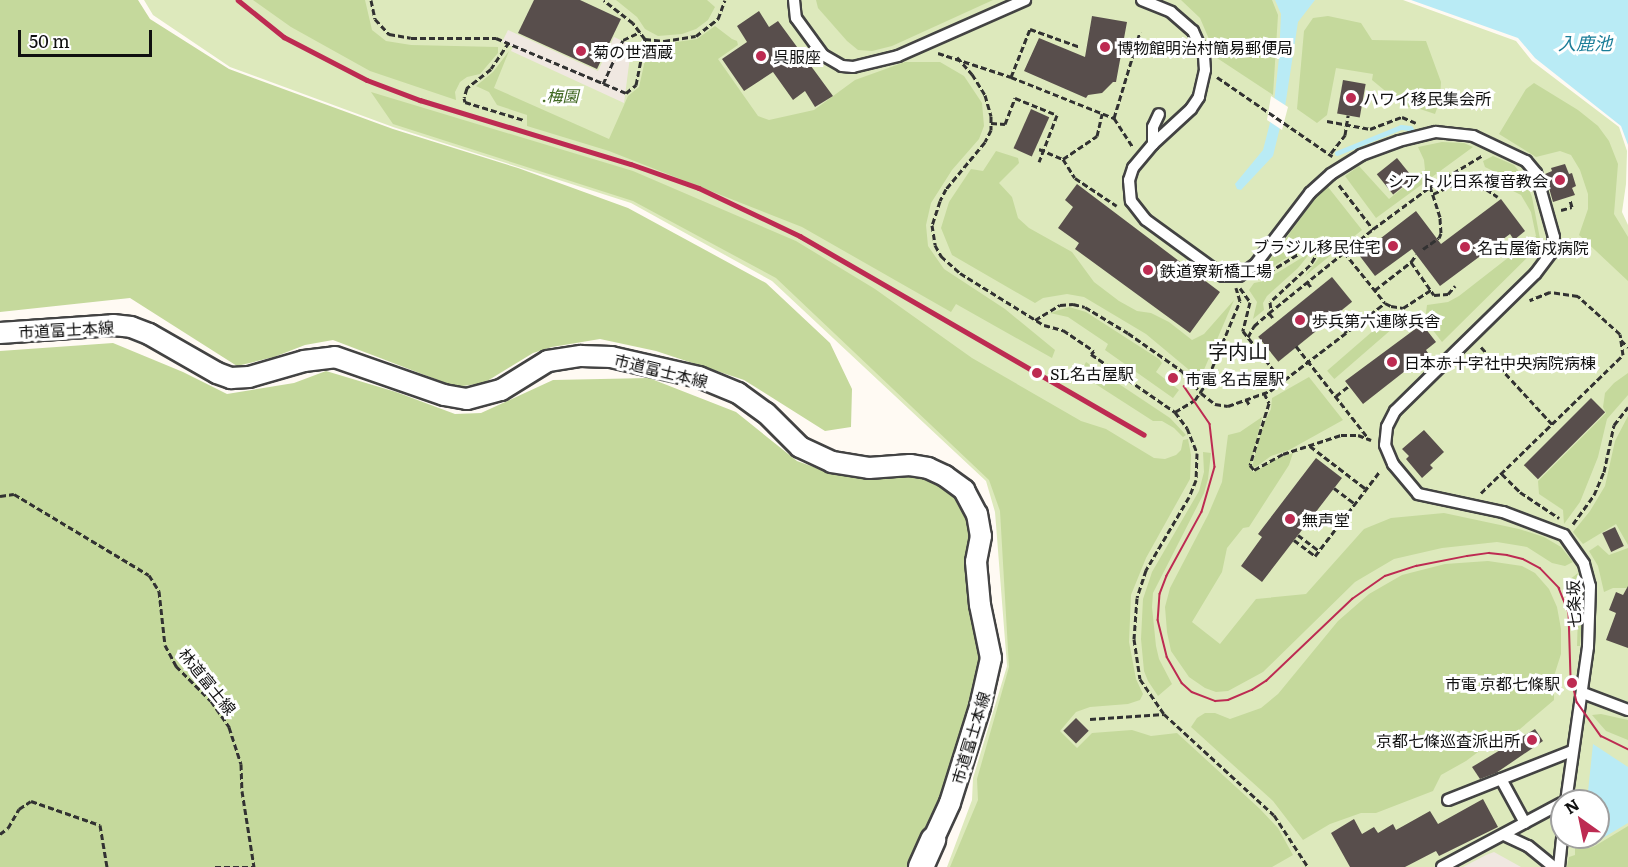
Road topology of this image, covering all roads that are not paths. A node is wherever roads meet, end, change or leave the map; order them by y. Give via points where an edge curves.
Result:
1 (794, 0) edge
2 (1025, 0) edge
3 (1142, 0) edge
4 (1159, 114) dead end
5 (1153, 144) junction
6 (0, 333) edge
7 (1583, 693) junction
8 (1628, 710) edge
9 (1572, 751) junction
10 (1500, 779) junction
11 (1567, 789) edge
12 (1448, 801) dead end
13 (1550, 810) edge
14 (1526, 823) junction
15 (1504, 835) junction
16 (933, 840) joint
17 (1561, 849) edge
18 (921, 867) edge
19 (1442, 867) edge
20 (1554, 867) edge
21 (1559, 867) edge

1 - 2 lane via 796,18 823,55 853,68 898,56
3 - 5 lane via 1183,21 1200,43 1205,63 1195,103
4 - 5 lane via 1153,127
5 - 7 lane, 七条坂 via 1133,168 1129,180 1131,201 1146,220 1223,276 1232,278 1250,270 1310,194 1331,174 1361,155 1423,134 1461,133 1501,147 1526,161 1536,173 1554,245 1535,274 1395,411 1387,427 1385,445 1389,459 1418,494 1503,512 1561,531 1584,564 1590,586
6 - 16 street, 市道富士本線 via 122,326 149,334 231,378 335,357 444,395 467,399 501,390 549,361 611,357 699,377 738,393 766,413 800,447 825,459 869,468 910,465 945,476 964,490 977,514 981,536 976,562 979,594 991,658 950,803
7 - 8 lane
7 - 9 lane, 七条坂
9 - 10 lane
9 - 11 lane, 七条坂
10 - 12 lane
10 - 14 lane
13 - 14 lane
14 - 15 lane
15 - 19 lane
15 - 20 lane via 1528,846
16 - 18 street, 市道富士本線
17 - 21 lane

